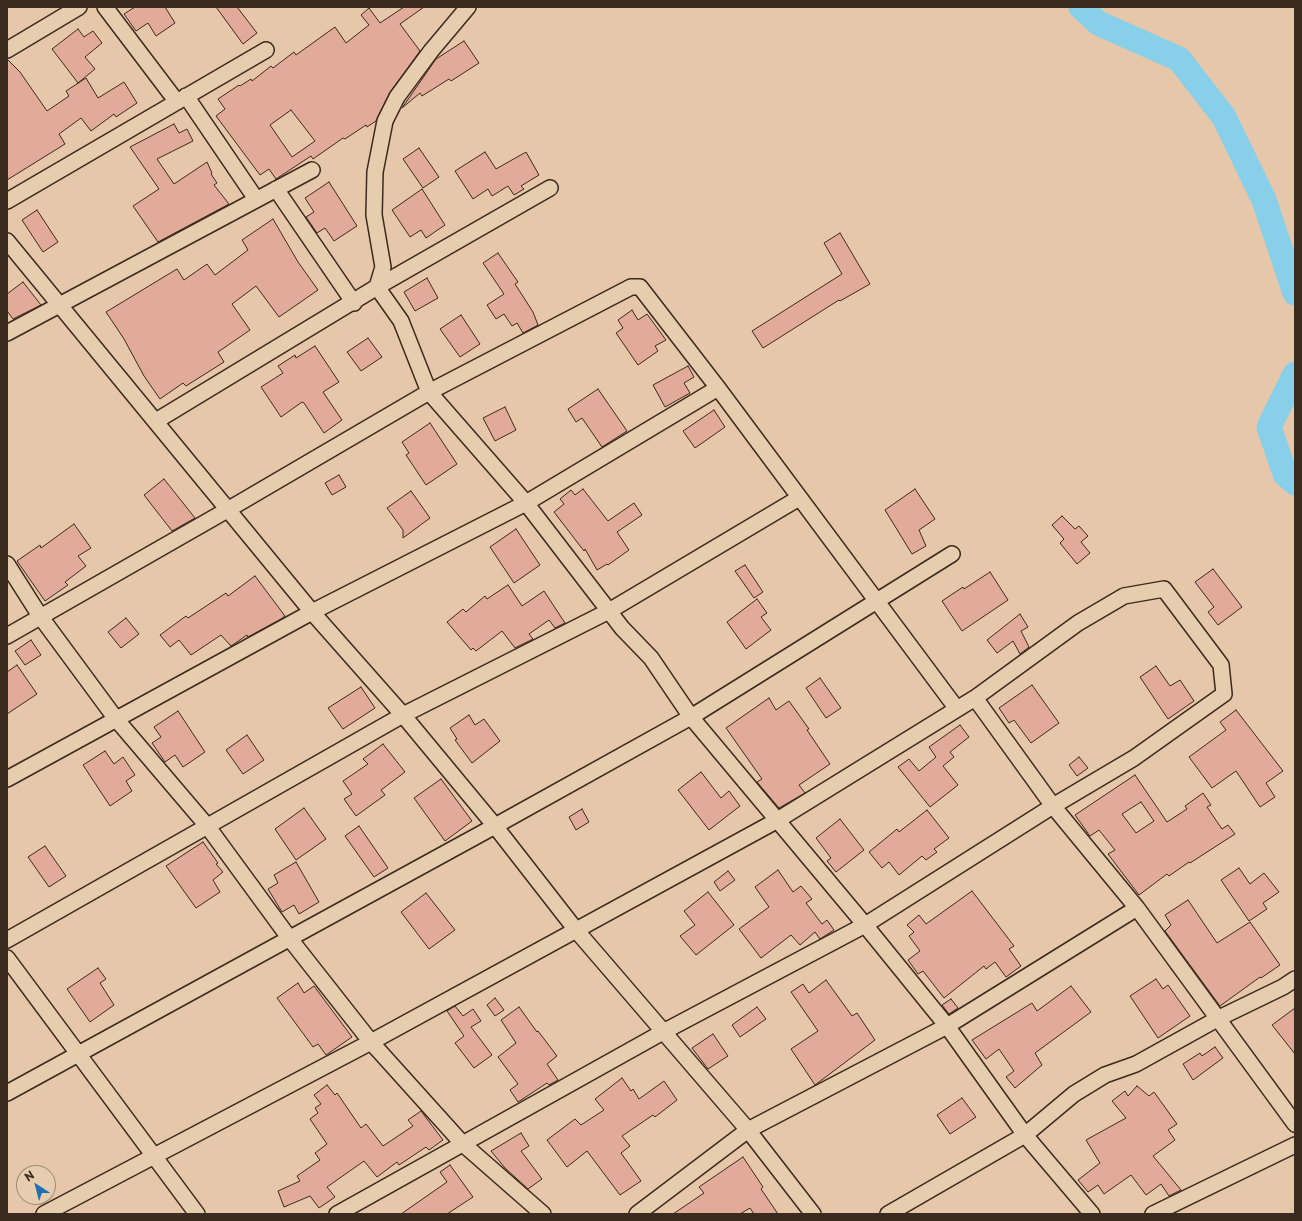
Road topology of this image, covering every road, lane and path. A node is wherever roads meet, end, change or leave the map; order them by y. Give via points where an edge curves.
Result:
1 (79, 7) edge
2 (105, 7) edge
3 (468, 7) edge
4 (7, 50) edge
5 (266, 50) dead end
6 (181, 99) junction
7 (312, 170) dead end
8 (550, 188) dead end
9 (276, 189) junction
10 (256, 200) junction
11 (7, 201) edge
12 (7, 241) edge
13 (377, 288) junction
14 (354, 303) junction
15 (60, 304) junction
16 (7, 333) edge
17 (718, 388) junction
18 (429, 392) junction
19 (156, 421) junction
20 (799, 498) junction
21 (526, 503) junction
22 (229, 509) junction
23 (952, 554) dead end
24 (7, 564) edge
25 (876, 601) junction
26 (609, 611) junction
27 (312, 612) junction
28 (40, 616) junction
29 (7, 636) edge
30 (975, 698) junction
31 (957, 709) junction
32 (403, 715) junction
33 (691, 717) junction
34 (116, 719) junction
35 (7, 779) edge
36 (1053, 806) junction
37 (776, 820) junction
38 (495, 826) junction
39 (208, 827) junction
40 (1137, 908) junction
41 (865, 925) junction
42 (576, 930) junction
43 (290, 939) junction
44 (7, 940) edge
45 (7, 958) edge
46 (1295, 979) edge
47 (1218, 1018) junction
48 (947, 1026) junction
49 (663, 1032) junction
50 (371, 1042) junction
51 (78, 1054) junction
52 (7, 1093) edge
53 (1295, 1124) edge
54 (748, 1130) junction
55 (1025, 1135) junction
56 (462, 1143) junction
57 (1295, 1145) edge
58 (153, 1155) junction
59 (44, 1214) edge
60 (197, 1214) edge
61 (337, 1214) edge
62 (543, 1214) edge
63 (637, 1214) edge
64 (813, 1214) edge
65 (888, 1214) edge
66 (1092, 1214) edge
67 (1153, 1214) edge

1 - 4 street
2 - 6 street
3 - 13 street via 397,97 385,121 375,172 374,215 383,267
5 - 6 street
6 - 10 street
6 - 11 street
7 - 9 street
8 - 13 street
9 - 10 street
9 - 14 street
10 - 15 street
12 - 15 street
13 - 14 street
13 - 18 street via 401,321
14 - 19 street
15 - 16 street
15 - 19 street
17 - 18 street via 640,287 631,287
17 - 20 street
17 - 21 street
18 - 21 street
18 - 22 street
19 - 22 street
20 - 25 street
20 - 26 street
21 - 26 street
21 - 27 street
22 - 27 street
22 - 28 street
23 - 25 street
24 - 28 street
25 - 31 street
25 - 33 street
26 - 32 street
26 - 33 street via 651,658
27 - 32 street
27 - 34 street
28 - 29 street
28 - 34 street
30 - 31 street
30 - 36 street
30 - 36 street via 1078,623 1124,596 1164,589 1221,665 1224,694 1134,758
31 - 37 street
32 - 38 street
32 - 39 street
33 - 37 street
33 - 38 street
34 - 35 street
34 - 39 street
36 - 40 street
36 - 41 street
37 - 41 street
37 - 42 street
38 - 42 street
38 - 43 street
39 - 43 street
39 - 44 street
40 - 47 street
40 - 48 street
41 - 48 street
41 - 49 street
42 - 49 street
42 - 50 street
43 - 50 street
43 - 51 street
45 - 51 street
46 - 47 street
47 - 53 street
47 - 55 street via 1136,1064 1105,1075 1074,1094
48 - 54 street
48 - 55 street
49 - 54 street
49 - 56 street
50 - 56 street
50 - 58 street
51 - 52 street
51 - 58 street
54 - 63 street
54 - 64 street
55 - 65 street
55 - 66 street
56 - 61 street
56 - 62 street
57 - 67 street
58 - 59 street
58 - 60 street

